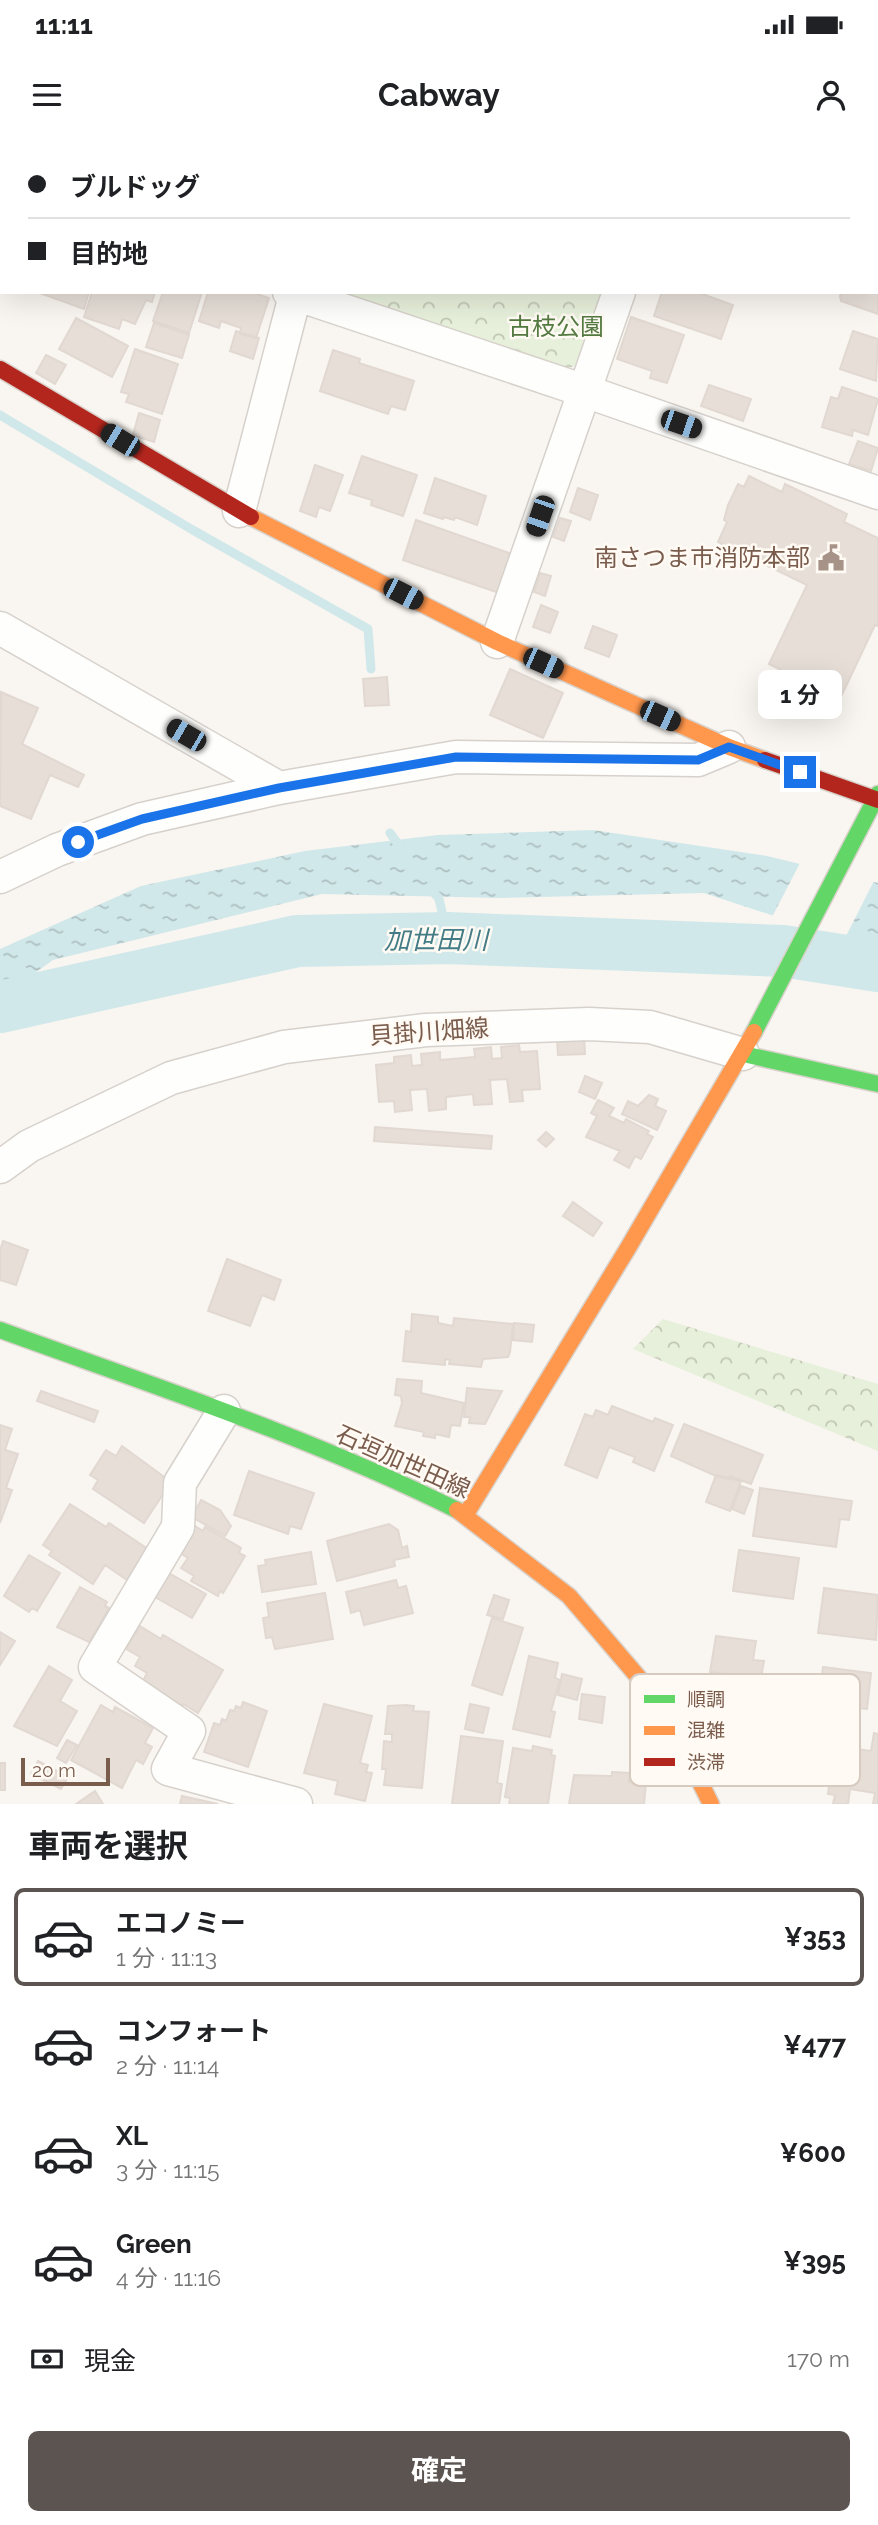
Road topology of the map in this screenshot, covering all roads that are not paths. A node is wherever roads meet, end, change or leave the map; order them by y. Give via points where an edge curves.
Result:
1 (293, 294) edge
2 (296, 294) edge
3 (618, 294) edge
4 (0, 369) edge
5 (582, 390) junction
6 (878, 493) edge
7 (239, 511) junction
8 (0, 628) edge
9 (497, 642) junction
10 (729, 747) junction
11 (279, 788) junction
12 (877, 798) edge
13 (0, 877) edge
14 (748, 1044) junction
15 (878, 1084) edge
16 (0, 1167) edge
17 (0, 1330) edge
18 (224, 1411) junction
19 (466, 1514) junction
20 (636, 1674) edge
21 (702, 1786) edge
22 (296, 1804) edge
23 (711, 1804) edge

1 - 7 street
2 - 5 street
3 - 5 street
4 - 7 street
5 - 6 street
5 - 9 street
7 - 9 street
8 - 11 street
9 - 10 street
10 - 11 street via 698,760 456,757
10 - 12 street
11 - 13 street via 142,819
12 - 14 street
14 - 15 street, 貝掛川畑線
14 - 16 street, 貝掛川畑線 via 650,1027 589,1024 426,1030 284,1047 171,1078 29,1146
14 - 19 street via 677,1171
17 - 18 street, 石垣加世田線
18 - 19 street, 石垣加世田線 via 387,1475
18 - 22 street via 180,1483 178,1527 95,1667 189,1731 168,1769
19 - 20 street, 石垣加世田線 via 569,1596
21 - 23 street, 石垣加世田線

